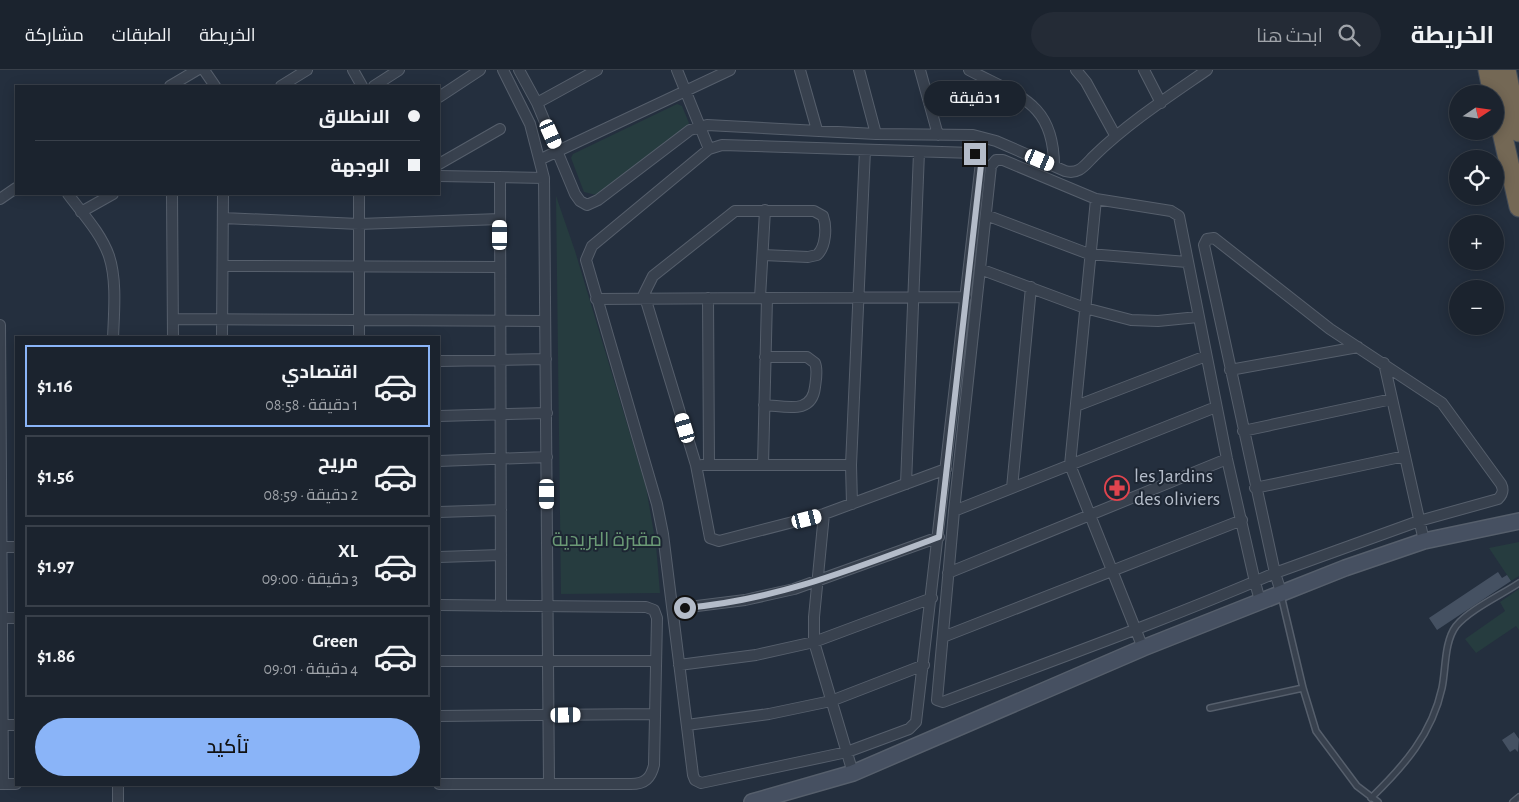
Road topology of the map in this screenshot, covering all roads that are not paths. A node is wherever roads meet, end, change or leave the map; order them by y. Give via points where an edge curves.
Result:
1 (197, 70) edge
2 (204, 70) edge
3 (307, 70) edge
4 (353, 70) edge
5 (399, 70) edge
6 (480, 70) edge
7 (503, 70) edge
8 (519, 70) edge
9 (597, 70) edge
10 (677, 70) edge
11 (730, 70) edge
12 (800, 70) edge
13 (859, 70) edge
14 (920, 70) edge
15 (968, 70) edge
16 (1076, 70) edge
17 (1144, 70) edge
18 (1207, 70) edge
19 (1488, 70) edge
20 (1506, 70) edge
21 (585, 73) edge
22 (172, 85) edge
23 (214, 85) edge
24 (283, 85) edge
25 (361, 85) edge
26 (376, 85) edge
27 (1491, 85) edge
28 (686, 91) junction
29 (440, 96) edge
30 (538, 103) junction
31 (1160, 103) junction
32 (700, 126) junction
33 (500, 130) dead end
34 (817, 130) junction
35 (1519, 132) edge
36 (876, 134) junction
37 (938, 134) junction
38 (1116, 135) junction
39 (1504, 140) edge
40 (709, 149) junction
41 (558, 150) junction
42 (865, 150) junction
43 (918, 152) junction
44 (541, 159) junction
45 (440, 163) edge
46 (1054, 166) junction
47 (440, 176) edge
48 (500, 177) junction
49 (544, 178) junction
50 (15, 189) edge
51 (69, 195) edge
52 (111, 195) edge
53 (172, 195) edge
54 (224, 195) edge
55 (360, 195) edge
56 (0, 199) edge
57 (1096, 199) junction
58 (1519, 207) edge
59 (765, 210) junction
60 (81, 212) junction
61 (986, 215) junction
62 (223, 218) junction
63 (500, 219) junction
64 (359, 224) junction
65 (1089, 254) junction
66 (763, 255) junction
67 (1187, 262) junction
68 (360, 265) junction
69 (223, 266) junction
70 (500, 267) junction
71 (980, 269) junction
72 (1031, 287) junction
73 (966, 297) junction
74 (708, 298) junction
75 (763, 298) junction
76 (858, 298) junction
77 (913, 298) junction
78 (596, 299) junction
79 (644, 299) junction
80 (1085, 308) junction
81 (1198, 317) junction
82 (173, 319) junction
83 (222, 320) junction
84 (359, 320) junction
85 (500, 321) junction
86 (544, 321) junction
87 (0, 325) edge
88 (113, 336) edge
89 (173, 336) edge
90 (222, 336) edge
91 (359, 336) edge
92 (1358, 347) junction
93 (1206, 356) junction
94 (765, 357) junction
95 (546, 359) junction
96 (500, 360) junction
97 (440, 361) edge
98 (1384, 363) junction
99 (1230, 370) junction
100 (1392, 398) junction
101 (764, 405) junction
102 (1076, 406) junction
103 (1216, 407) junction
104 (547, 413) junction
105 (500, 414) junction
106 (440, 416) edge
107 (1243, 431) junction
108 (1405, 456) junction
109 (547, 457) junction
110 (501, 459) junction
111 (1227, 459) junction
112 (440, 461) edge
113 (696, 465) junction
114 (709, 465) junction
115 (763, 465) junction
116 (851, 465) junction
117 (1070, 465) junction
118 (946, 469) junction
119 (906, 484) junction
120 (1012, 488) junction
121 (1255, 488) junction
122 (852, 504) junction
123 (501, 510) junction
124 (954, 511) junction
125 (440, 512) edge
126 (824, 514) junction
127 (1090, 516) junction
128 (1242, 520) junction
129 (1420, 521) junction
130 (1517, 522) edge
131 (939, 537) junction
132 (1424, 541) junction
133 (1, 547) edge
134 (15, 547) edge
135 (501, 555) junction
136 (440, 557) edge
137 (1112, 571) junction
138 (948, 573) junction
139 (1276, 573) junction
140 (818, 582) junction
141 (1255, 582) junction
142 (1519, 583) edge
143 (1281, 592) junction
144 (932, 598) junction
145 (1260, 601) junction
146 (440, 605) edge
147 (501, 606) junction
148 (547, 606) junction
149 (673, 609) junction
150 (2, 618) junction
151 (15, 618) edge
152 (1135, 629) junction
153 (943, 637) junction
154 (814, 642) junction
155 (1143, 648) junction
156 (547, 660) junction
157 (440, 661) edge
158 (655, 661) junction
159 (924, 665) junction
160 (1, 666) edge
161 (680, 666) junction
162 (1303, 688) junction
163 (831, 701) junction
164 (1210, 708) dead end
165 (655, 714) junction
166 (549, 715) junction
167 (440, 716) edge
168 (1, 725) edge
169 (15, 725) edge
170 (687, 725) junction
171 (847, 752) junction
172 (853, 773) junction
173 (2, 784) edge
174 (15, 784) edge
175 (440, 784) edge
176 (549, 784) junction
177 (118, 786) edge
178 (1519, 796) edge
179 (1371, 798) junction
180 (118, 802) edge
181 (752, 802) edge
182 (1378, 802) edge
183 (1513, 802) edge

1 - 22 street
2 - 23 street
3 - 24 street
4 - 25 street
5 - 26 street
6 - 29 street
7 - 44 street via 525,110
8 - 30 street
9 - 21 street
10 - 28 street
11 - 28 street
12 - 34 street
13 - 36 street
14 - 37 street
15 - 46 street via 1027,101 1040,112 1053,138
16 - 38 street
17 - 31 street
18 - 31 street
19 - 27 highway
20 - 35 highway
21 - 30 street
28 - 32 street
28 - 41 street
30 - 41 street
31 - 38 street
32 - 34 street
32 - 40 street
32 - 41 street via 690,130 590,204 583,204 577,198
33 - 45 street
34 - 36 street
36 - 37 street
37 - 46 street via 983,137
38 - 46 street via 1078,170 1069,172
39 - 58 highway
40 - 42 street via 718,145
40 - 78 street via 588,250 586,264
41 - 44 street
42 - 43 street
42 - 76 street
43 - 73 street via 973,154 981,159
43 - 77 street
44 - 49 street
47 - 48 street
48 - 49 street
48 - 63 street
49 - 86 street
50 - 56 street
51 - 60 street
52 - 60 street
53 - 82 street
54 - 62 street
55 - 64 street
57 - 61 street via 999,159 991,166
57 - 65 street
57 - 67 street via 1175,212 1180,220
59 - 66 street
59 - 66 street via 817,212 823,216 825,225 823,248 817,255
59 - 79 street via 730,213 653,276 647,284
60 - 88 street via 109,256
61 - 65 street
61 - 71 street
62 - 64 street
62 - 69 street
63 - 64 street
63 - 70 street
64 - 68 street
65 - 67 street
65 - 80 street
66 - 75 street
67 - 81 street
68 - 69 street
68 - 70 street
68 - 84 street
69 - 83 street
70 - 85 street
71 - 72 street
71 - 124 street
72 - 80 street
72 - 120 street
73 - 77 street
73 - 118 street
74 - 75 street
74 - 79 street
74 - 114 street
75 - 76 street
75 - 94 street
76 - 77 street
76 - 116 street
77 - 119 street
78 - 79 street
78 - 149 street via 658,504
79 - 113 street
80 - 81 street via 1131,320 1158,322
80 - 102 street
81 - 93 street
82 - 83 street
82 - 89 street
83 - 84 street
83 - 90 street
84 - 85 street
84 - 91 street
85 - 86 street
85 - 96 street
86 - 95 street
87 - 133 street
92 - 98 street
92 - 99 street
92 - 99 street via 1211,238 1204,245
93 - 102 street
93 - 103 street
94 - 101 street
94 - 101 street via 807,357 815,363 817,370 814,396 809,403 802,406
95 - 96 street
95 - 104 street
96 - 97 street
96 - 105 street
98 - 100 street
98 - 129 street via 1442,403 1503,487 1498,499
99 - 107 street
100 - 107 street
100 - 108 street
101 - 115 street
102 - 117 street
103 - 111 street
103 - 117 street
104 - 105 street
104 - 109 street
105 - 106 street
105 - 110 street
107 - 121 street
108 - 121 street
108 - 129 street
109 - 110 street
109 - 148 street
110 - 112 street
110 - 123 street
111 - 127 street
111 - 128 street
113 - 114 street
113 - 126 street via 709,534 716,541
114 - 115 street
115 - 116 street
116 - 122 street
117 - 120 street
117 - 127 street
118 - 119 street
118 - 131 street
119 - 122 street
120 - 124 street
121 - 139 street
122 - 126 street
123 - 125 street
123 - 135 street
124 - 138 street
126 - 140 street
127 - 137 street
127 - 138 street
128 - 137 street
128 - 141 street
129 - 132 street
129 - 139 street
130 - 132 street
131 - 140 street
131 - 144 street
132 - 143 street
133 - 134 street
133 - 150 street
135 - 136 street
135 - 147 street
137 - 152 street
137 - 153 street
138 - 153 street
139 - 141 street
139 - 143 street
140 - 149 street via 745,600
140 - 154 street
141 - 145 street
141 - 152 street
142 - 179 lane via 1457,624 1449,641 1437,706 1424,738 1397,773
143 - 145 street
143 - 162 lane
144 - 154 street
144 - 159 street
145 - 155 street
146 - 147 street
147 - 148 street
148 - 156 street
148 - 158 street via 650,607 657,614
149 - 161 street
150 - 151 street
150 - 160 street
152 - 153 street via 941,702 936,696
152 - 155 street
154 - 161 street via 756,655
154 - 163 street
155 - 172 street
156 - 157 street
156 - 158 street
156 - 166 street
158 - 165 street
159 - 163 street
159 - 171 street via 918,717 913,726
160 - 168 street
161 - 170 street
162 - 164 lane
162 - 179 lane via 1316,731 1324,744 1357,786
163 - 170 street via 769,714
163 - 171 street
165 - 166 street
165 - 176 street via 654,765 647,780 640,784
166 - 167 street
166 - 176 street
168 - 169 street
168 - 173 street
170 - 171 street via 693,775 701,783
171 - 172 street
172 - 181 street
173 - 174 street
175 - 176 street
177 - 180 street
178 - 183 lane
179 - 182 lane

